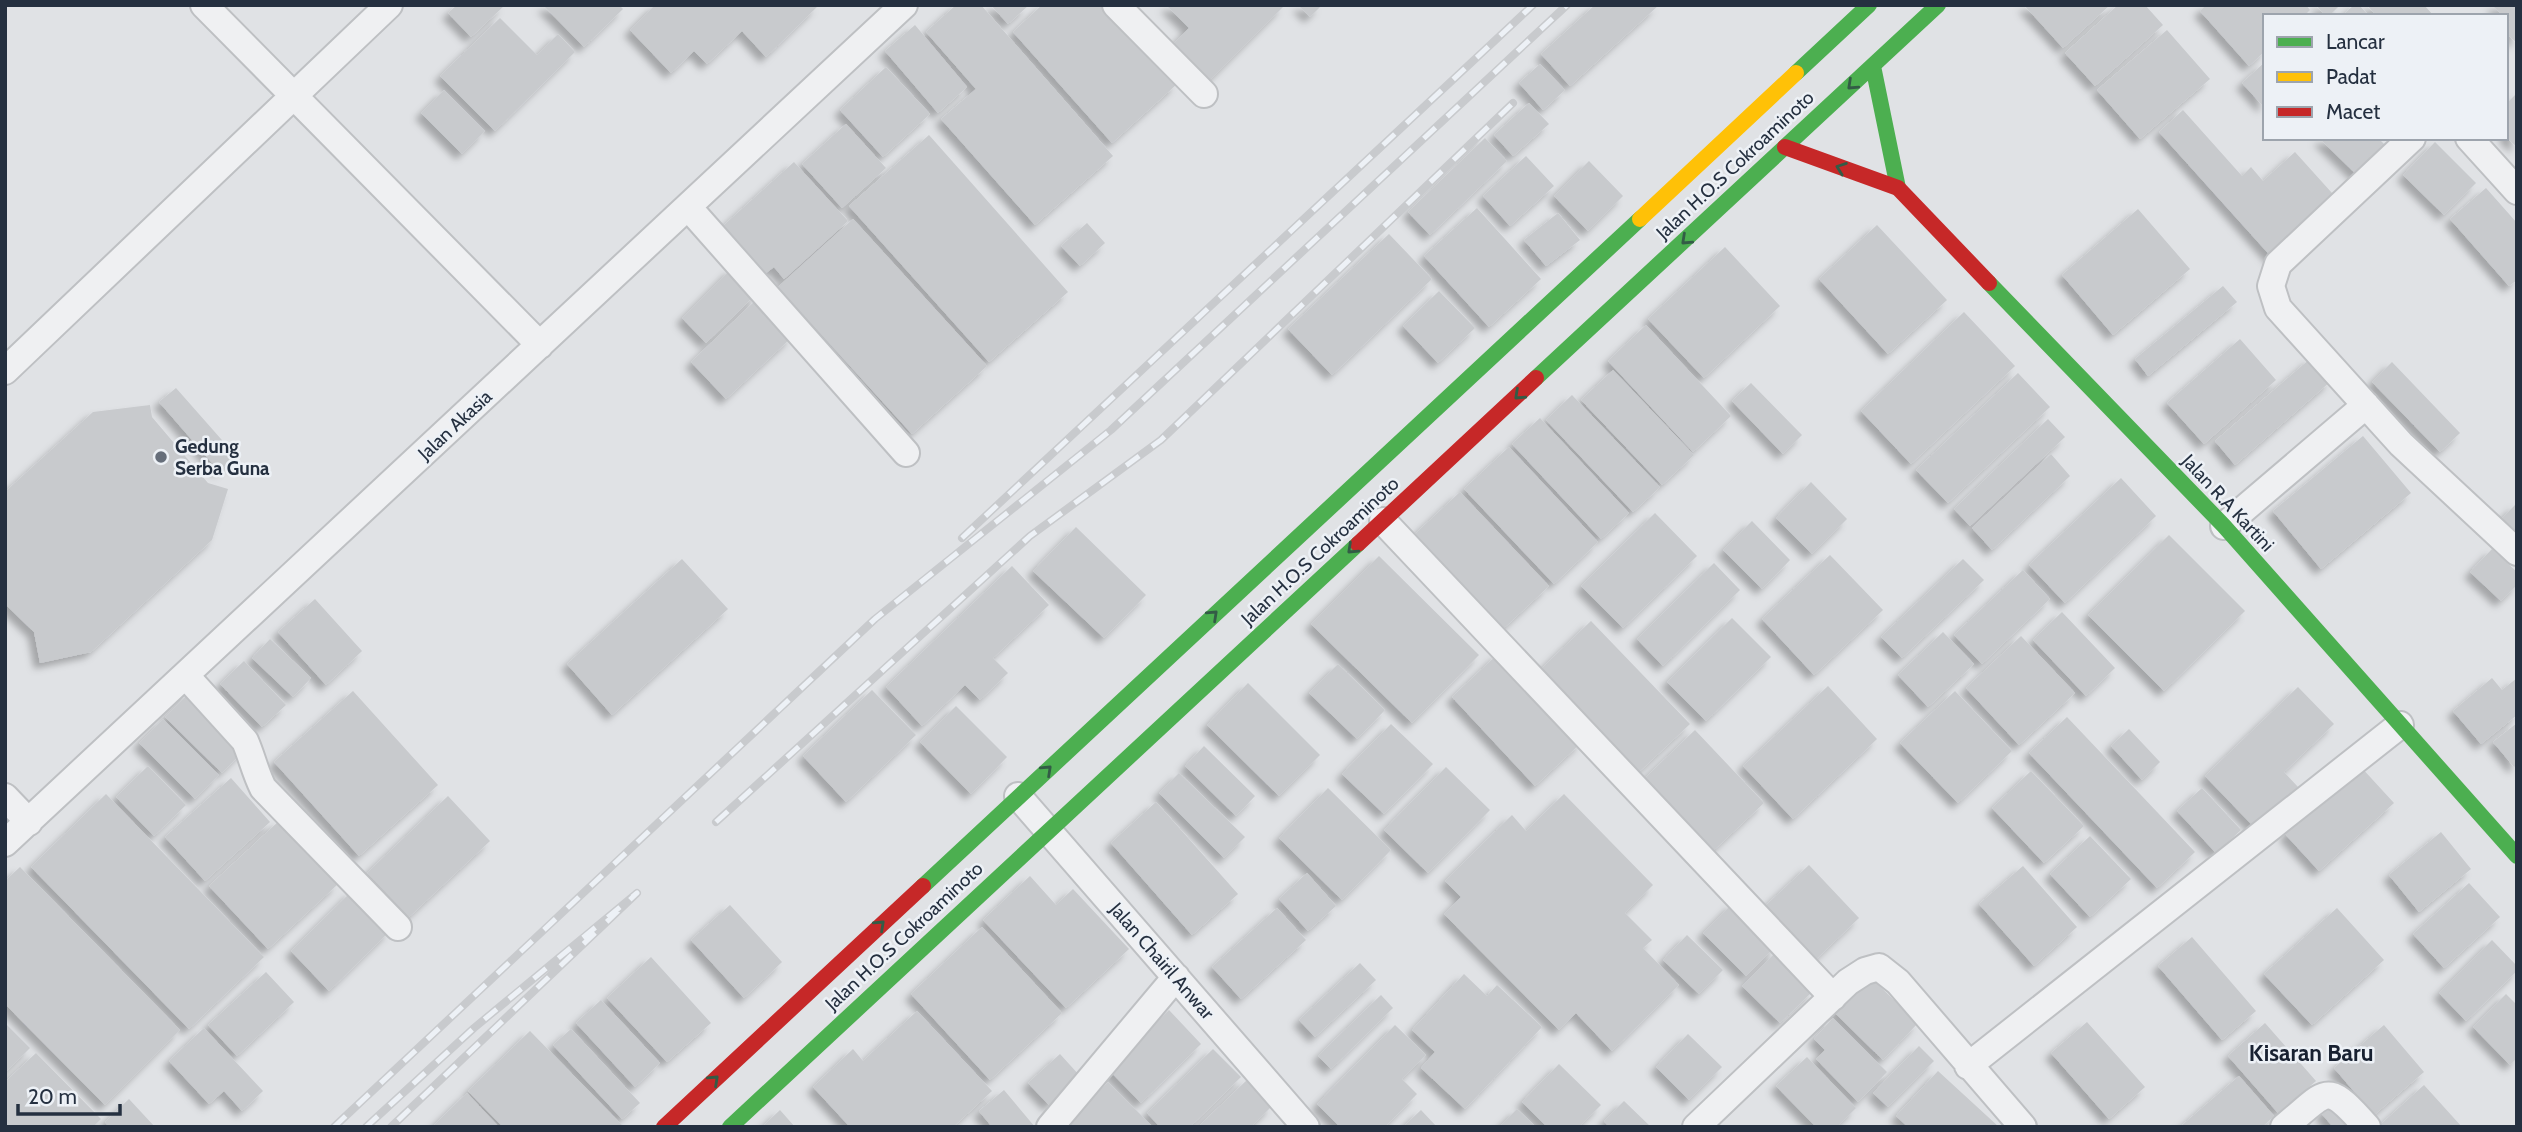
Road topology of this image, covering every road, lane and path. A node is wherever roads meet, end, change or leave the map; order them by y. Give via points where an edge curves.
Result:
1 (204, 5) edge
2 (389, 5) edge
3 (904, 5) edge
4 (1116, 5) edge
5 (1869, 5) edge
6 (1938, 5) edge
7 (1873, 66) junction
8 (1204, 94) dead end
9 (294, 96) junction
10 (2410, 140) edge
11 (2471, 140) edge
12 (1785, 147) junction
13 (1898, 188) junction
14 (2517, 191) edge
15 (688, 207) junction
16 (540, 345) junction
17 (5, 372) edge
18 (2367, 405) junction
19 (906, 453) dead end
20 (1383, 521) junction
21 (2224, 526) junction
22 (2517, 552) edge
23 (186, 676) junction
24 (2400, 725) junction
25 (1018, 796) junction
26 (5, 797) edge
27 (29, 822) junction
28 (1049, 830) junction
29 (5, 844) edge
30 (2517, 856) edge
31 (398, 927) dead end
32 (1176, 977) junction
33 (1833, 997) junction
34 (1968, 1066) junction
35 (664, 1127) edge
36 (730, 1127) edge
37 (1050, 1127) edge
38 (1306, 1127) edge
39 (1696, 1127) edge
40 (2023, 1127) edge
41 (2284, 1127) edge
42 (2367, 1127) edge

1 - 9 street
2 - 9 street
3 - 15 street, Jalan Akasia
4 - 8 street
25 -> 5 main road, Jalan H.O.S Cokroaminoto
6 - 7 main road, Jalan H.O.S Cokroaminoto
7 -> 12 main road, Jalan H.O.S Cokroaminoto
7 - 13 main road
9 - 16 street
9 - 17 street
10 - 18 street via 2278,264 2271,286 2278,308
11 - 14 street
13 -> 12 main road
12 -> 20 main road, Jalan H.O.S Cokroaminoto
13 - 21 main road, Jalan R.A Kartini
15 - 16 street, Jalan Akasia
15 - 19 street
16 - 23 street, Jalan Akasia
18 - 21 street
18 - 22 street
20 -> 28 main road, Jalan H.O.S Cokroaminoto
20 - 33 street
21 - 24 main road, Jalan R.A Kartini
23 - 27 street, Jalan Akasia
23 - 31 street via 246,741 263,788
24 - 30 main road, Jalan R.A Kartini
24 - 34 street
25 - 28 street, Jalan Chairil Anwar
35 -> 25 main road, Jalan H.O.S Cokroaminoto
26 - 27 street
27 - 29 street, Jalan Akasia
28 - 32 street, Jalan Chairil Anwar
28 - 36 main road, Jalan H.O.S Cokroaminoto
32 - 37 street
32 - 38 street, Jalan Chairil Anwar
33 - 34 street via 1865,971 1879,967 1898,982
33 - 39 street
34 - 40 street
41 - 42 street via 2328,1094 2337,1096

